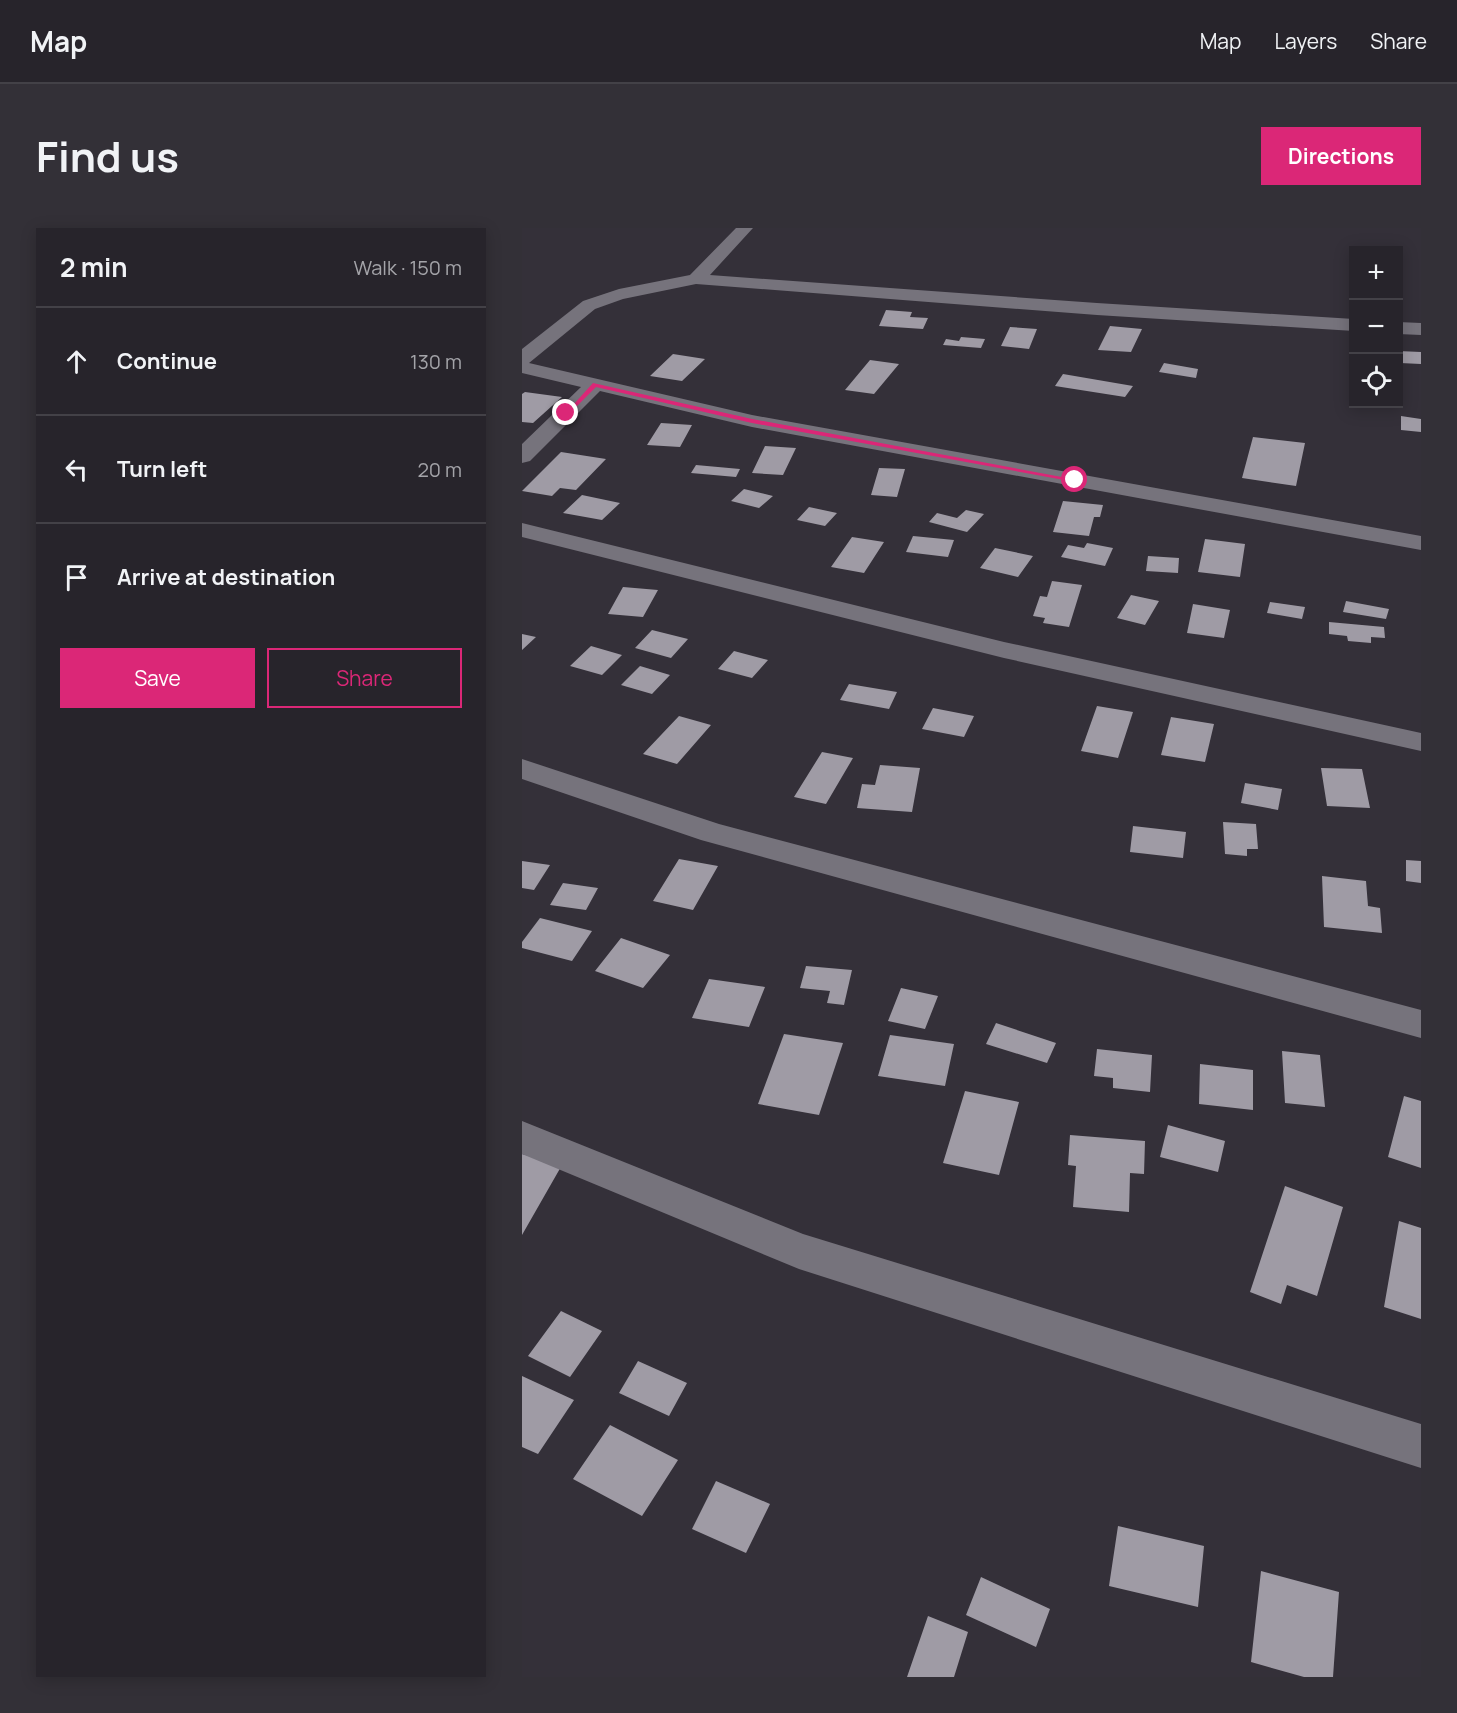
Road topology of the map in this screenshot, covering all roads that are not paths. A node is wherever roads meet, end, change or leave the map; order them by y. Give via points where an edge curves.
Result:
1 (745, 228) edge
2 (696, 279) junction
3 (1349, 325) edge
4 (1403, 328) edge
5 (1421, 329) edge
6 (522, 359) edge
7 (522, 367) edge
8 (595, 385) junction
9 (522, 456) edge
10 (522, 530) edge
11 (1421, 543) edge
12 (1421, 742) edge
13 (522, 769) edge
14 (1421, 1024) edge
15 (522, 1137) edge
16 (1421, 1446) edge

1 - 2 street
2 - 3 street
2 - 6 street via 619,294 589,305
4 - 5 street
7 - 8 street
8 - 9 street
8 - 11 street via 752,421
10 - 12 street via 1004,650
13 - 14 street via 712,833
15 - 16 street via 799,1251

